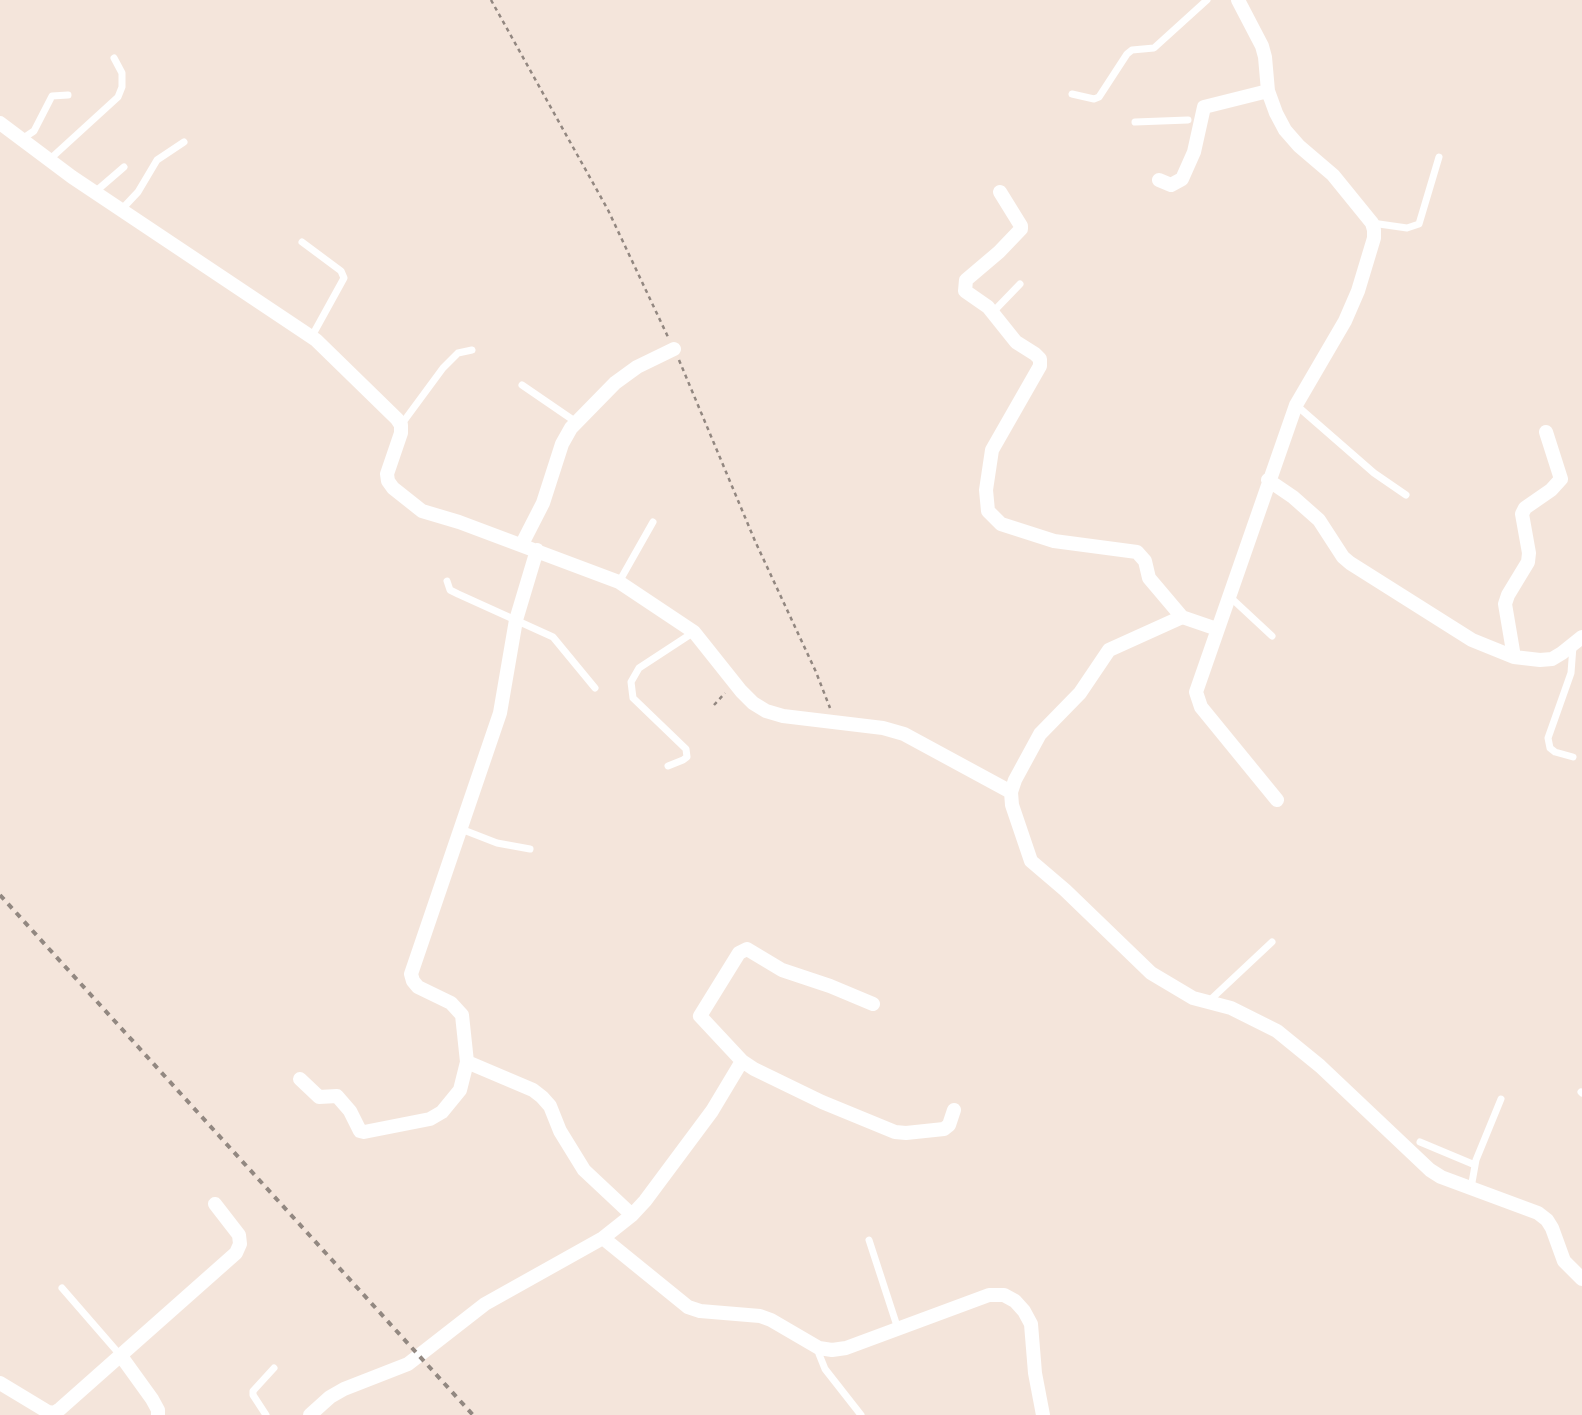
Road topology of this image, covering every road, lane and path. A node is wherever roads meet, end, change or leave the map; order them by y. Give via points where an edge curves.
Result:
1 (1207, 0) edge
2 (1238, 0) edge
3 (114, 58) dead end
4 (1268, 91) junction
5 (1072, 94) dead end
6 (68, 95) dead end
7 (1194, 120) junction
8 (1136, 122) dead end
9 (0, 123) edge
10 (21, 139) junction
11 (184, 142) dead end
12 (1439, 157) dead end
13 (49, 160) junction
14 (124, 167) dead end
15 (1159, 180) dead end
16 (95, 192) junction
17 (1000, 192) dead end
18 (122, 210) junction
19 (1372, 223) junction
20 (302, 242) dead end
21 (1020, 284) dead end
22 (993, 312) junction
23 (312, 336) junction
24 (674, 349) dead end
25 (472, 350) dead end
26 (522, 385) dead end
27 (1296, 405) junction
28 (576, 422) junction
29 (401, 425) junction
30 (1546, 432) dead end
31 (1268, 480) junction
32 (1406, 495) dead end
33 (652, 522) dead end
34 (522, 544) junction
35 (537, 550) junction
36 (447, 581) dead end
37 (620, 582) junction
38 (1229, 596) junction
39 (1182, 617) junction
40 (516, 620) junction
41 (1217, 629) junction
42 (694, 632) junction
43 (1272, 636) dead end
44 (1578, 640) edge
45 (1514, 657) junction
46 (595, 688) dead end
47 (1574, 757) dead end
48 (668, 766) dead end
49 (1011, 792) junction
50 (1277, 800) dead end
51 (461, 829) junction
52 (530, 849) dead end
53 (1272, 942) dead end
54 (1207, 1002) junction
55 (873, 1004) dead end
56 (742, 1061) junction
57 (467, 1062) junction
58 (300, 1080) dead end
59 (1501, 1098) dead end
60 (954, 1110) dead end
61 (1420, 1142) dead end
62 (1475, 1165) junction
63 (1470, 1188) junction
64 (215, 1204) dead end
65 (632, 1215) junction
66 (603, 1238) junction
67 (869, 1240) dead end
68 (1582, 1279) edge
69 (62, 1288) dead end
70 (898, 1329) junction
71 (819, 1348) junction
72 (121, 1356) junction
73 (274, 1368) dead end
74 (0, 1383) edge
75 (158, 1415) edge
76 (266, 1415) edge
77 (310, 1415) edge
78 (861, 1415) edge
79 (1043, 1415) edge

1 - 5 lane via 1154,48 1132,50 1127,54 1099,98
2 - 4 street via 1262,46
3 - 13 lane via 122,73 118,97
4 - 7 street via 1208,105
4 - 19 street via 1285,130 1333,175
6 - 10 lane via 52,96 34,131
7 - 8 lane
7 - 15 street via 1194,152 1182,179 1171,186
9 - 10 street
10 - 13 street
11 - 18 lane via 158,160
12 - 19 lane via 1419,224 1407,228
13 - 16 street
14 - 16 lane
16 - 18 street
17 - 22 street via 1021,226 1019,233 964,285 969,294
18 - 23 street
19 - 27 street via 1374,238 1358,291 1343,325
20 - 23 lane via 341,271 344,278
21 - 22 lane
22 - 39 street via 1016,342 1040,359 1040,366 992,450 986,495 988,511 1001,524 1054,541 1136,552 1145,561 1150,578
23 - 29 street
24 - 28 street via 637,367
25 - 29 lane via 458,353 443,368
26 - 28 lane
27 - 31 street
27 - 32 lane via 1374,473
28 - 34 street via 562,444 543,503
29 - 34 street via 387,474 393,488 422,511
30 - 45 street via 1561,478 1522,514 1528,562 1505,604
31 - 38 street
31 - 45 street via 1319,520 1350,563 1472,640
33 - 37 lane
34 - 35 street
35 - 37 street
35 - 40 street
36 - 40 lane via 450,590
37 - 42 street via 684,622
38 - 41 street
38 - 43 lane
39 - 41 street
39 - 49 street via 1109,650 1084,689 1040,734
40 - 46 lane via 553,637
40 - 51 street via 500,713
41 - 50 street via 1196,699
42 - 48 lane via 639,668 631,682 633,698 686,749 687,757
42 - 49 street via 741,691 766,711 904,734
44 - 45 street via 1552,659
44 - 47 lane via 1571,673 1548,738 1550,748 1555,752
49 - 54 street via 1026,852 1035,866 1065,890 1151,973 1193,998
51 - 52 lane via 502,844
51 - 57 street via 411,974 418,987 458,1008 462,1015
53 - 54 lane
54 - 63 street via 1231,1008 1277,1031 1320,1066 1430,1170
55 - 56 street via 792,975 747,949 742,950 700,1016
56 - 60 street via 822,1102 895,1132 944,1129 949,1125
56 - 65 street via 712,1111
57 - 58 street via 460,1090 442,1112 430,1119 364,1132 360,1131 350,1111 337,1096 319,1097
57 - 65 street via 533,1090 542,1097 584,1170
59 - 62 lane
61 - 62 lane
62 - 63 lane
63 - 68 street via 1547,1220 1564,1261
64 - 72 street via 239,1234 240,1244 236,1253
65 - 66 street
66 - 71 street via 688,1307 700,1312 760,1316
66 - 77 street via 499,1295 408,1364 344,1389
67 - 70 lane
69 - 72 lane
70 - 71 street via 846,1348
70 - 79 street via 989,1295 1004,1295 1015,1301 1031,1324
71 - 78 lane via 825,1369
72 - 74 street via 54,1413
72 - 75 street via 152,1399
73 - 76 lane via 253,1391

